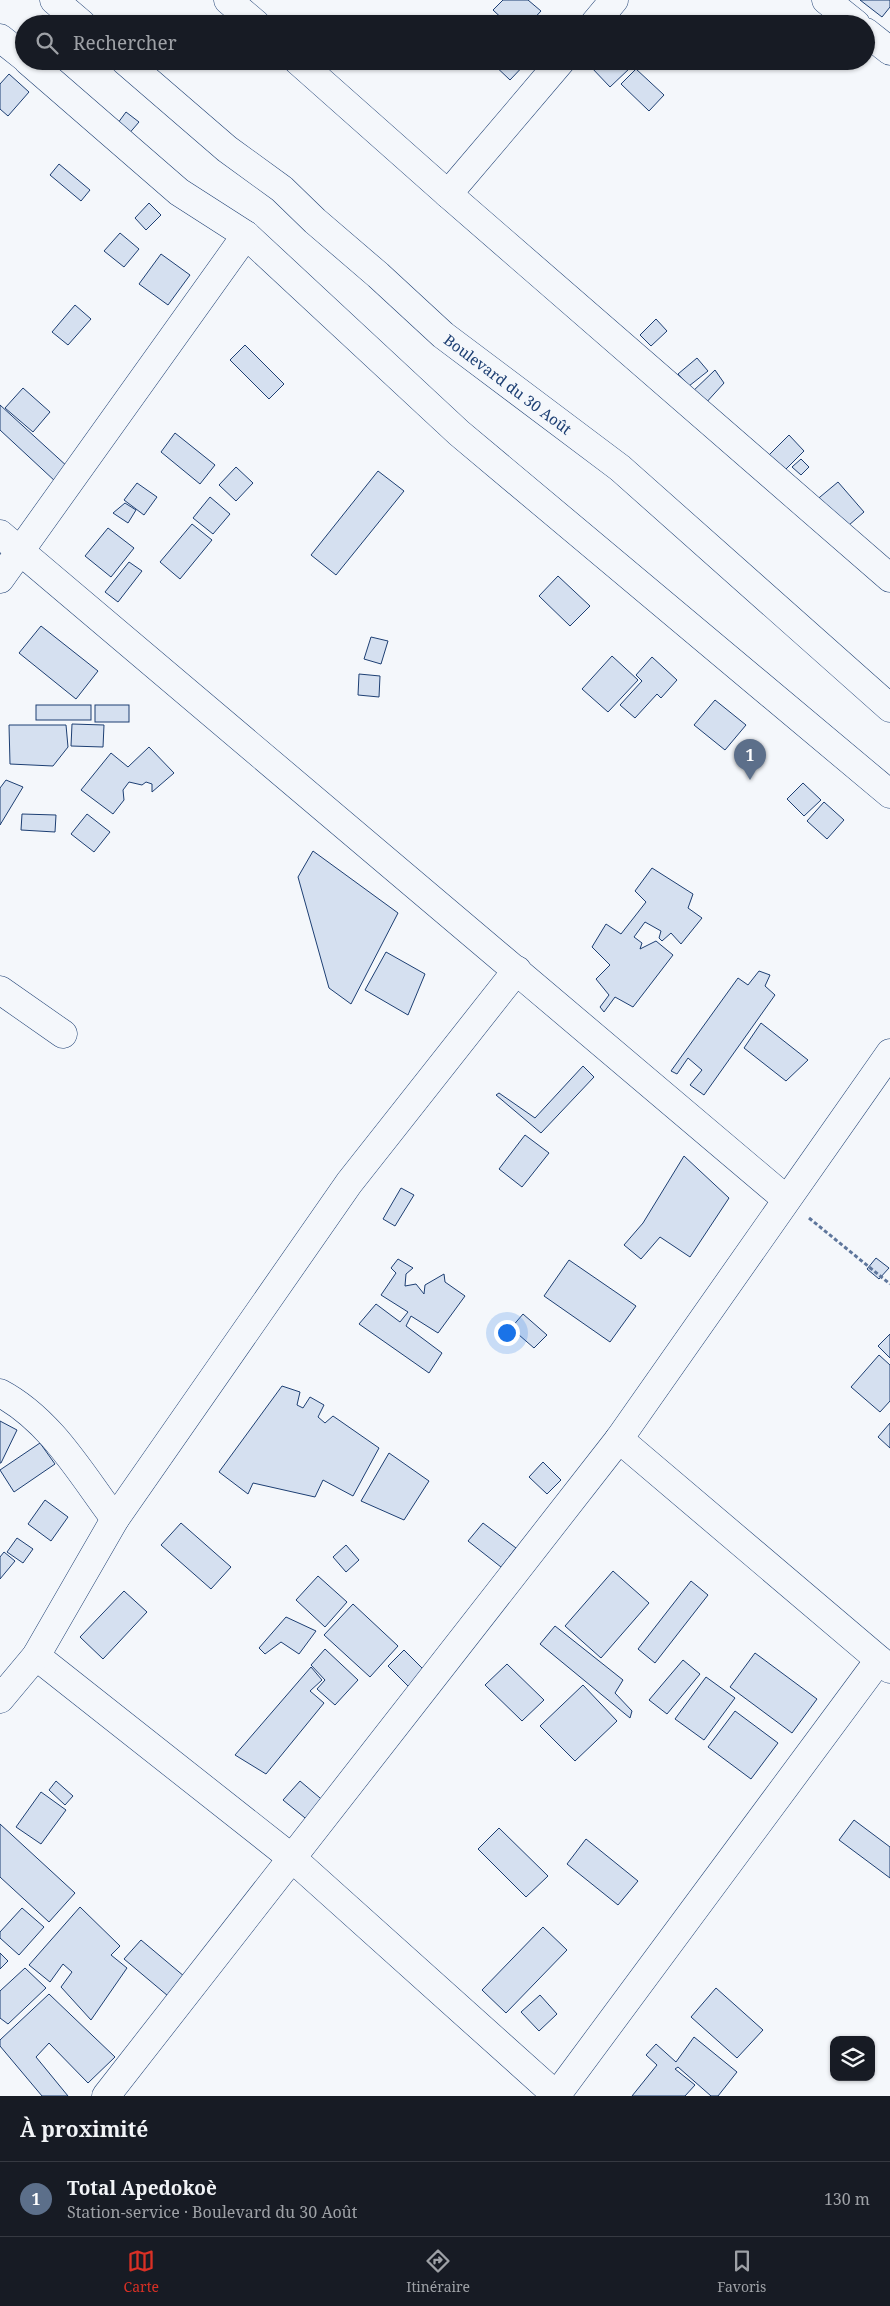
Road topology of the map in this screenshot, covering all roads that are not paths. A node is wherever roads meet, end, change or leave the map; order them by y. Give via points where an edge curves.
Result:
1 (54, 0) edge
2 (228, 0) edge
3 (614, 0) edge
4 (826, 0) edge
5 (72, 15) edge
6 (246, 15) edge
7 (602, 15) edge
8 (845, 15) edge
9 (0, 38) edge
10 (875, 39) edge
11 (15, 50) edge
12 (890, 51) edge
13 (38, 70) edge
14 (135, 70) edge
15 (308, 70) edge
16 (554, 70) edge
17 (448, 194) junction
18 (246, 236) junction
19 (0, 534) edge
20 (21, 551) junction
21 (890, 578) edge
22 (0, 579) edge
23 (890, 708) edge
24 (890, 794) edge
25 (517, 970) junction
26 (0, 990) edge
27 (63, 1034) dead end
28 (890, 1053) edge
29 (786, 1199) junction
30 (0, 1393) edge
31 (618, 1439) junction
32 (115, 1519) junction
33 (36, 1656) junction
34 (884, 1664) edge
35 (0, 1700) edge
36 (293, 1859) junction
37 (106, 2096) edge
38 (556, 2096) edge

1 - 5 main road
2 - 6 main road
3 - 7 main road
4 - 8 main road
9 - 11 main road
10 - 12 main road
13 - 18 main road via 179,192
14 - 23 main road, Boulevard du 30 Août via 227,149 282,189 443,335 620,468
15 - 17 main road
16 - 17 main road
17 - 21 main road
18 - 20 main road
18 - 24 main road via 459,433
19 - 20 main road
20 - 22 main road
20 - 25 main road
25 - 29 main road
25 - 32 main road via 349,1183
26 - 27 main road
28 - 29 main road
29 - 31 main road
30 - 32 main road via 42,1423
31 - 34 main road
31 - 36 main road
32 - 33 main road
33 - 35 main road
33 - 36 main road
34 - 38 main road
36 - 37 main road
36 - 38 main road

